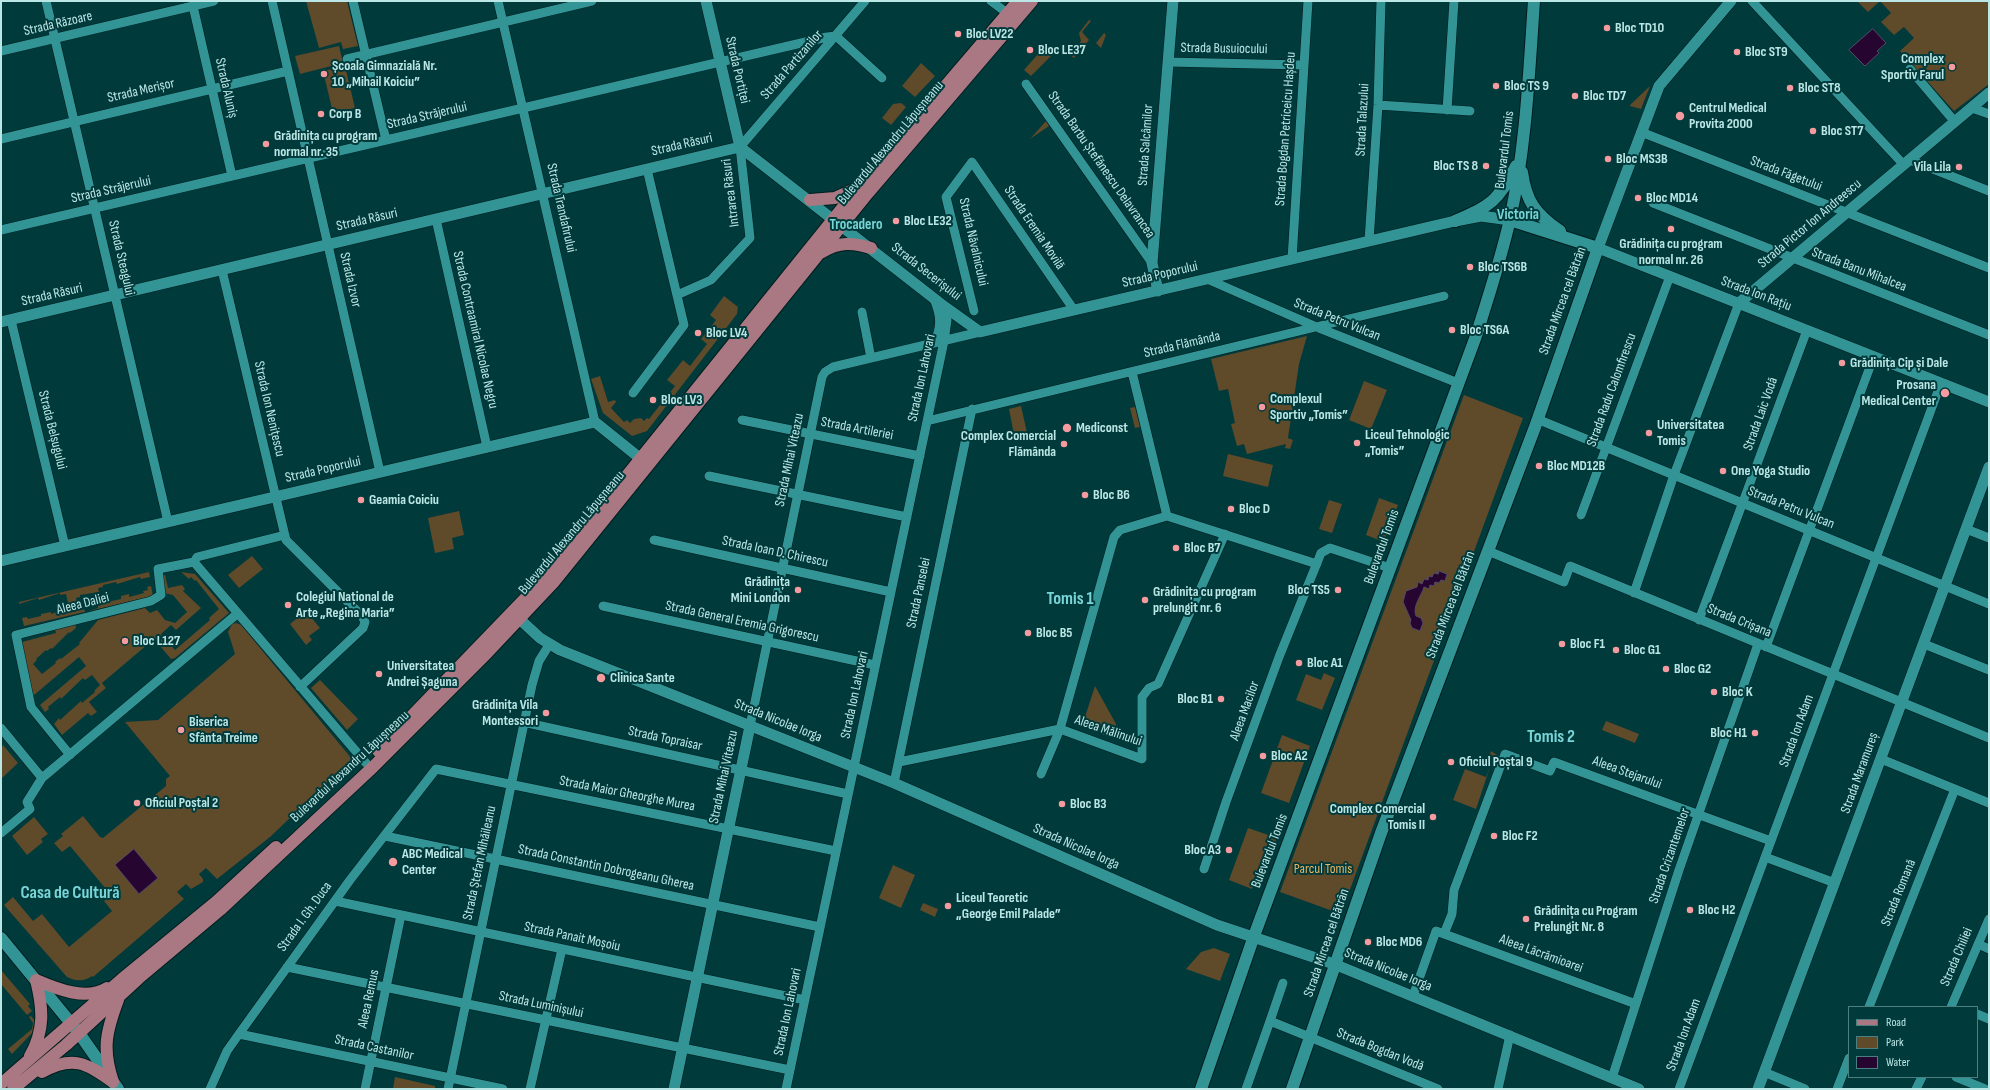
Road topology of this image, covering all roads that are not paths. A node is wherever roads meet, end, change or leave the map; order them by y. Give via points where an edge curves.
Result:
1 (46, 1) edge
2 (214, 1) edge
3 (272, 1) edge
4 (354, 1) edge
5 (498, 1) edge
6 (592, 1) edge
7 (706, 1) edge
8 (865, 1) edge
9 (991, 1) edge
10 (1018, 1) edge
11 (1032, 1) edge
12 (1173, 1) edge
13 (1308, 1) edge
14 (1381, 1) edge
15 (1454, 1) edge
16 (1534, 1) edge
17 (1731, 1) edge
18 (1752, 1) edge
19 (193, 6) junction
20 (1007, 13) junction
21 (503, 22) junction
22 (836, 36) junction
23 (55, 39) junction
24 (1, 51) edge
25 (366, 55) junction
26 (347, 59) dead end
27 (720, 62) junction
28 (1168, 62) junction
29 (1304, 65) junction
30 (1910, 68) dead end
31 (288, 71) junction
32 (882, 78) dead end
33 (1026, 84) dead end
34 (212, 89) junction
35 (1989, 93) edge
36 (1378, 105) junction
37 (523, 108) junction
38 (1972, 108) junction
39 (1447, 110) junction
40 (1470, 111) dead end
41 (1989, 114) edge
42 (74, 121) junction
43 (1955, 122) junction
44 (1641, 132) junction
45 (1, 139) edge
46 (386, 140) junction
47 (740, 147) junction
48 (308, 158) junction
49 (1520, 158) junction
50 (972, 162) joint
51 (1907, 162) junction
52 (647, 169) junction
53 (232, 176) junction
54 (860, 186) junction
55 (1989, 191) edge
56 (543, 193) junction
57 (810, 200) junction
58 (1653, 203) dead end
59 (94, 208) junction
60 (1846, 213) junction
61 (436, 219) junction
62 (1510, 220) junction
63 (1455, 221) junction
64 (838, 222) junction
65 (1, 230) edge
66 (1573, 239) junction
67 (1369, 241) junction
68 (328, 245) junction
69 (871, 248) junction
70 (1598, 248) junction
71 (818, 255) junction
72 (1792, 258) junction
73 (1292, 259) junction
74 (1152, 263) junction
75 (1989, 268) edge
76 (222, 270) junction
77 (1670, 276) junction
78 (1207, 279) junction
79 (1158, 291) junction
80 (677, 295) junction
81 (115, 296) junction
82 (1444, 296) dead end
83 (933, 298) junction
84 (1739, 303) junction
85 (945, 307) junction
86 (1074, 310) junction
87 (974, 311) dead end
88 (862, 312) dead end
89 (6, 321) edge
90 (1319, 328) junction
91 (1807, 330) junction
92 (980, 332) junction
93 (1989, 335) edge
94 (944, 341) junction
95 (934, 343) junction
96 (1874, 356) junction
97 (871, 358) junction
98 (1132, 372) junction
99 (822, 377) joint
100 (1458, 383) junction
101 (1941, 383) junction
102 (633, 393) dead end
103 (1989, 402) edge
104 (972, 409) junction
105 (1537, 419) junction
106 (742, 420) dead end
107 (927, 421) junction
108 (595, 422) junction
109 (810, 434) junction
110 (487, 447) junction
111 (1606, 447) junction
112 (920, 456) junction
113 (641, 459) junction
114 (1988, 470) edge
115 (380, 472) junction
116 (1674, 475) junction
117 (709, 476) dead end
118 (798, 495) junction
119 (275, 497) junction
120 (1743, 503) junction
121 (1581, 515) dead end
122 (1167, 516) junction
123 (907, 517) junction
124 (168, 522) junction
125 (1966, 529) junction
126 (1809, 531) junction
127 (1225, 534) junction
128 (284, 536) junction
129 (1989, 538) edge
130 (654, 540) dead end
131 (65, 546) junction
132 (1488, 551) junction
133 (1876, 558) junction
134 (1, 561) edge
135 (194, 562) junction
136 (1317, 564) junction
137 (782, 568) junction
138 (1390, 568) junction
139 (1945, 587) junction
140 (891, 592) junction
141 (1634, 592) junction
142 (1989, 604) edge
143 (603, 606) dead end
144 (237, 614) junction
145 (516, 616) junction
146 (1699, 620) junction
147 (767, 642) junction
148 (1924, 644) junction
149 (549, 645) junction
150 (1762, 646) junction
151 (876, 665) junction
152 (1989, 670) edge
153 (1833, 674) junction
154 (300, 687) junction
155 (1902, 703) junction
156 (523, 722) junction
157 (750, 726) junction
158 (1, 728) edge
159 (1060, 728) junction
160 (1989, 738) edge
161 (70, 755) junction
162 (1881, 760) junction
163 (899, 762) junction
164 (366, 763) junction
165 (854, 767) junction
166 (436, 769) joint
167 (740, 770) junction
168 (1041, 774) dead end
169 (42, 778) junction
170 (894, 783) junction
171 (511, 784) junction
172 (1955, 789) junction
173 (848, 794) junction
174 (1989, 803) edge
175 (1699, 815) junction
176 (728, 829) junction
177 (1, 833) edge
178 (385, 836) junction
179 (1771, 841) junction
180 (836, 851) junction
181 (1765, 857) junction
182 (495, 859) junction
183 (1204, 870) dead end
184 (1835, 883) junction
185 (335, 901) junction
186 (712, 904) junction
187 (401, 915) junction
188 (1989, 919) edge
189 (820, 927) junction
190 (480, 932) junction
191 (1440, 933) junction
192 (1254, 936) junction
193 (1, 938) edge
194 (1978, 944) junction
195 (562, 949) junction
196 (1989, 949) edge
197 (1334, 964) junction
198 (287, 967) junction
199 (697, 977) junction
200 (122, 979) junction
201 (36, 980) junction
202 (1282, 983) dead end
203 (386, 987) junction
204 (120, 995) junction
205 (1413, 996) junction
206 (805, 1000) junction
207 (466, 1004) junction
208 (1636, 1004) junction
209 (1869, 1006) edge
210 (1954, 1006) edge
211 (1978, 1014) edge
212 (1989, 1019) edge
213 (546, 1020) junction
214 (1270, 1021) junction
215 (71, 1023) junction
216 (79, 1033) junction
217 (239, 1034) junction
218 (1510, 1035) junction
219 (1311, 1036) junction
220 (682, 1048) junction
221 (370, 1061) junction
222 (1848, 1061) edge
223 (26, 1063) junction
224 (790, 1070) junction
225 (1764, 1072) junction
226 (451, 1078) junction
227 (1612, 1078) junction
228 (1922, 1078) edge
229 (1958, 1078) edge
230 (1, 1084) edge
231 (115, 1085) edge
232 (16, 1086) edge
233 (210, 1089) edge
234 (364, 1089) edge
235 (448, 1089) edge
236 (503, 1089) edge
237 (530, 1089) edge
238 (674, 1089) edge
239 (786, 1089) edge
240 (1201, 1089) edge
241 (1246, 1089) edge
242 (1292, 1089) edge
243 (1438, 1089) edge
244 (1498, 1089) edge
245 (1639, 1089) edge
246 (1679, 1089) edge
247 (1758, 1089) edge
248 (1805, 1089) edge
249 (1837, 1089) edge
250 (1916, 1089) edge
251 (1985, 1089) edge

1 - 23 street, Strada Steagului
2 - 19 street, Strada Răzoare
3 - 31 street, Strada Izvor
4 - 25 street
5 - 21 street, Strada Trandafirului
6 - 21 street
7 - 27 street, Strada Portiței
8 - 22 street, Strada Partizanilor
9 - 20 street
10 - 20 main road, Bulevardul Alexandru Lăpușneanu
11 - 64 main road, Bulevardul Alexandru Lăpușneanu
12 - 28 street, Strada Salcâmilor
13 - 29 street, Strada Bogdan Petriceicu Hașdeu
14 - 36 street, Strada Talazului
15 - 39 street
16 - 49 main road, Bulevardul Tomis
17 - 44 street, Strada Mircea cel Bătrân via 1665,78 1654,96
18 - 51 street
19 - 23 street, Strada Răzoare
19 - 34 street, Strada Aluniș
20 - 54 main road, Bulevardul Alexandru Lăpușneanu
21 - 25 street
21 - 37 street, Strada Trandafirului
22 - 27 street, Strada Străjerului
22 - 32 street
22 - 47 street, Strada Partizanilor
23 - 24 street, Strada Răzoare
23 - 42 street, Strada Steagului
25 - 26 street
25 - 46 street
27 - 37 street, Strada Străjerului
27 - 47 street, Strada Portiței
28 - 29 street, Strada Busuiocului
28 - 74 street, Strada Salcâmilor
29 - 73 street, Strada Bogdan Petriceicu Hașdeu
30 - 43 street
31 - 34 street, Strada Merișor
31 - 48 street, Strada Izvor
33 - 74 street, Strada Barbu Ștefănescu Delavrancea
34 - 42 street, Strada Merișor
34 - 53 street, Strada Aluniș
35 - 38 street, Strada Pictor Ion Andreescu
36 - 39 street
36 - 67 street, Strada Talazului
37 - 46 street, Strada Străjerului
37 - 56 street, Strada Trandafirului
38 - 41 street
38 - 43 street, Strada Pictor Ion Andreescu
39 - 40 street
42 - 45 street, Strada Merișor
42 - 59 street, Strada Steagului
43 - 51 street, Strada Pictor Ion Andreescu
44 - 60 street, Strada Făgetului
44 - 70 street, Strada Mircea cel Bătrân
46 - 48 street, Strada Străjerului
47 - 52 street, Strada Răsuri
47 - 57 street, Strada Secerișului
47 - 80 street, Intrarea Răsuri via 750,238 711,280
48 - 53 street, Strada Străjerului
48 - 68 street, Strada Izvor
49 - 62 main road, Bulevardul Tomis
49 - 63 main road via 1505,188 1494,201 1481,210
49 - 66 main road via 1525,188 1533,208 1550,224
50 - 86 street, Strada Eremia Movilă
50 - 87 street, Strada Năvalnicului via 946,198
51 - 55 street
51 - 60 street, Strada Pictor Ion Andreescu
52 - 56 street, Strada Răsuri
52 - 80 street
53 - 59 street, Strada Străjerului
54 - 57 main road via 844,196
54 - 64 main road, Bulevardul Alexandru Lăpușneanu
56 - 61 street, Strada Răsuri
56 - 108 street, Strada Trandafirului
57 - 64 street, Strada Secerișului
58 - 72 street, Strada Banu Mihalcea
59 - 65 street, Strada Străjerului
59 - 81 street, Strada Steagului
60 - 72 street, Strada Pictor Ion Andreescu
60 - 75 street, Strada Făgetului
61 - 68 street, Strada Răsuri
61 - 110 street, Strada Contraamiral Nicolae Negru
62 - 63 street, Strada Poporului via 1481,216
62 - 66 main road, Strada Ion Rațiu
62 - 100 main road, Bulevardul Tomis via 1478,329
63 - 67 street, Strada Poporului
64 - 69 street, Strada Secerișului
64 - 71 main road, Bulevardul Alexandru Lăpușneanu
64 - 113 main road, Bulevardul Alexandru Lăpușneanu
66 - 70 main road, Strada Ion Rațiu
67 - 73 street, Strada Poporului
68 - 76 street, Strada Răsuri
68 - 115 street, Strada Izvor
69 - 71 main road via 842,243
69 - 83 street, Strada Secerișului
70 - 77 street, Strada Ion Rațiu
70 - 105 main road, Strada Mircea cel Bătrân
71 - 145 main road, Bulevardul Alexandru Lăpușneanu via 553,582
72 - 84 street, Strada Pictor Ion Andreescu
72 - 93 street, Strada Banu Mihalcea
73 - 78 street, Strada Poporului
74 - 79 street, Strada Salcâmilor
76 - 81 street, Strada Răsuri
76 - 119 street, Strada Ion Nenițescu
77 - 84 street, Strada Ion Rațiu
77 - 111 street, Strada Radu Calomfirescu
78 - 79 street, Strada Poporului
78 - 90 street, Strada Petru Vulcan
79 - 86 street, Strada Poporului
80 - 102 street via 684,325
81 - 89 street, Strada Răsuri
81 - 124 street, Strada Steagului
82 - 90 street, Strada Flămânda
83 - 85 street, Strada Secerișului
83 - 95 street via 938,309 940,326
84 - 91 street, Strada Ion Rațiu
84 - 116 street, Strada Pictor Ion Andreescu
85 - 92 street, Strada Secerișului
85 - 94 street, Strada Ion Lahovari via 947,320
86 - 92 street, Strada Poporului
88 - 97 street
89 - 131 street, Strada Belșugului
90 - 98 street, Strada Flămânda
90 - 100 street, Strada Petru Vulcan
91 - 96 street, Strada Ion Rațiu
91 - 120 street, Strada Laic Vodă
92 - 94 street, Strada Poporului
94 - 95 street, Strada Poporului
94 - 107 street, Strada Ion Lahovari
95 - 97 street, Strada Poporului
96 - 101 street, Strada Ion Rațiu
96 - 126 street, Strada Crizantemelor
97 - 99 street, Strada Poporului via 833,367
98 - 104 street, Strada Flămânda
98 - 122 street
99 - 109 street, Strada Mihai Viteazu
100 - 138 main road, Bulevardul Tomis
101 - 103 street, Strada Ion Rațiu
101 - 133 street, Strada Ion Adam
104 - 107 street, Strada Flămânda
104 - 163 street, Strada Panselei
105 - 111 street, Strada Petru Vulcan
105 - 132 main road, Strada Mircea cel Bătrân
106 - 109 street, Strada Artileriei
107 - 112 street, Strada Ion Lahovari
108 - 110 street, Strada Poporului
108 - 113 street
109 - 112 street, Strada Artileriei
109 - 118 street, Strada Mihai Viteazu
110 - 115 street, Strada Poporului
111 - 116 street, Strada Petru Vulcan
111 - 121 street, Strada Radu Calomfirescu
112 - 123 street, Strada Ion Lahovari
113 - 145 main road, Bulevardul Alexandru Lăpușneanu
114 - 125 street, Strada Maramureș
115 - 119 street, Strada Poporului
116 - 120 street, Strada Petru Vulcan
116 - 141 street, Strada Pictor Ion Andreescu
117 - 118 street
118 - 123 street
118 - 137 street, Strada Mihai Viteazu
119 - 124 street, Strada Poporului
119 - 128 street, Strada Ion Nenițescu
120 - 126 street, Strada Petru Vulcan
120 - 146 street, Strada Laic Vodă
122 - 127 street
122 - 159 street, Aleea Mălinului via 1120,530 1114,537
123 - 140 street, Strada Ion Lahovari
124 - 131 street, Strada Poporului
125 - 129 street
125 - 139 street, Strada Maramureș
126 - 133 street, Strada Petru Vulcan
126 - 150 street, Strada Crizantemelor
127 - 136 street
127 - 159 street, Aleea Mălinului via 1158,684 1149,688 1142,697 1142,759
128 - 135 street via 198,556
128 - 154 street, Strada Ion Nenițescu via 365,622 363,628
130 - 137 street, Strada Ioan D. Chirescu
131 - 134 street, Strada Poporului
132 - 141 street, Strada Crișana via 1564,582 1570,566
132 - 197 main road, Strada Mircea cel Bătrân
133 - 139 street, Strada Petru Vulcan
133 - 153 street, Strada Ion Adam
135 - 144 street
135 - 161 street, Aleea Daliei via 158,569 161,595 151,601 16,635 31,707
136 - 138 street via 1321,553 1330,548
136 - 183 street, Aleea Macilor via 1279,657
137 - 140 street, Strada Ioan D. Chirescu
137 - 147 street, Strada Mihai Viteazu
138 - 192 main road, Bulevardul Tomis
139 - 142 street, Strada Petru Vulcan
139 - 148 street, Strada Maramureș
140 - 151 street, Strada Ion Lahovari
141 - 146 street, Strada Crișana
143 - 147 street, Strada General Eremia Grigorescu
144 - 154 street
144 - 161 street
145 - 149 street, Strada Nicolae Iorga
145 - 164 main road, Bulevardul Alexandru Lăpușneanu
145 - 204 main road, Bulevardul Alexandru Lăpușneanu via 432,710 220,910
146 - 150 street, Strada Crișana
147 - 151 street, Strada General Eremia Grigorescu
147 - 157 street, Strada Mihai Viteazu
148 - 152 street
148 - 155 street, Strada Maramureș
149 - 156 street, Strada Ștefan Mihăileanu via 538,665
149 - 157 street, Strada Nicolae Iorga
150 - 153 street, Strada Crișana
150 - 175 street, Strada Crizantemelor
151 - 165 street, Strada Ion Lahovari
153 - 155 street, Strada Crișana
153 - 179 street, Strada Ion Adam
154 - 164 street
155 - 160 street, Strada Crișana
155 - 162 street, Strada Maramureș
156 - 167 street, Strada Topraisar
156 - 171 street, Strada Ștefan Mihăileanu
157 - 165 street, Strada Nicolae Iorga
157 - 167 street, Strada Mihai Viteazu
158 - 169 street
159 - 163 street
159 - 168 street, Aleea Mălinului
161 - 169 street
162 - 172 street
162 - 184 street, Strada Maramureș
163 - 170 street, Strada Panselei
164 - 200 main road, Bulevardul Alexandru Lăpușneanu via 216,902
165 - 170 street, Strada Nicolae Iorga
165 - 173 street, Strada Ion Lahovari
166 - 171 street, Strada Maior Gheorghe Murea
166 - 178 street, Strada I. Gh. Duca
167 - 173 street, Strada Topraisar
167 - 176 street, Strada Mihai Viteazu
169 - 177 street via 27,802 30,809
170 - 192 street, Strada Nicolae Iorga via 1172,906 1218,925
171 - 176 street, Strada Maior Gheorghe Murea
171 - 182 street, Strada Ștefan Mihăileanu
172 - 174 street
172 - 209 street, Strada Romană
173 - 180 street, Strada Ion Lahovari
175 - 179 street
175 - 191 street, Aleea Stejarului via 1554,762 1550,770 1505,754 1454,890 1452,914
175 - 208 street, Strada Crizantemelor
176 - 180 street, Strada Maior Gheorghe Murea
176 - 186 street, Strada Mihai Viteazu
178 - 182 street, Strada Constantin Dobrogeanu Gherea
178 - 185 street, Strada I. Gh. Duca
179 - 181 street, Strada Ion Adam
180 - 189 street, Strada Ion Lahovari
181 - 184 street
181 - 246 street, Strada Ion Adam
182 - 186 street, Strada Constantin Dobrogeanu Gherea
182 - 190 street, Strada Ștefan Mihăileanu
184 - 225 street, Strada Maramureș
185 - 187 street, Strada Panait Moșoiu
185 - 198 street, Strada I. Gh. Duca
186 - 189 street, Strada Constantin Dobrogeanu Gherea
186 - 199 street, Strada Mihai Viteazu
187 - 190 street, Strada Panait Moșoiu
187 - 203 street, Aleea Remus
188 - 194 street, Strada Chiliei
189 - 206 street, Strada Ion Lahovari
190 - 195 street, Strada Panait Moșoiu
190 - 207 street, Strada Ștefan Mihăileanu
191 - 205 street
191 - 208 street, Aleea Lăcrămioarei
192 - 197 street, Strada Nicolae Iorga
192 - 240 main road, Bulevardul Tomis
193 - 201 main road
194 - 196 street
194 - 210 street, Strada Chiliei
195 - 199 street, Strada Panait Moșoiu
195 - 213 street
197 - 205 street, Strada Nicolae Iorga
197 - 219 main road, Strada Mircea cel Bătrân
198 - 203 street, Strada Luminișului
198 - 217 street, Strada I. Gh. Duca
199 - 206 street, Strada Panait Moșoiu
199 - 220 street, Strada Mihai Viteazu
200 - 201 main road via 103,991 93,993 60,990
200 - 215 main road, Bulevardul Alexandru Lăpușneanu
201 - 215 main road
201 - 223 main road via 43,1019 38,1040
202 - 214 street
203 - 207 street, Strada Luminișului
203 - 221 street, Aleea Remus
204 - 216 main road, Bulevardul Alexandru Lăpușneanu
204 - 231 main road via 108,1025 106,1038 107,1062
205 - 218 street, Strada Nicolae Iorga
206 - 224 street, Strada Ion Lahovari
207 - 213 street, Strada Luminișului
207 - 226 street, Strada Ștefan Mihăileanu
208 - 227 street, Strada Crizantemelor
211 - 212 street
213 - 220 street, Strada Luminișului
213 - 237 street
214 - 219 street, Strada Bogdan Vodă
214 - 241 street
215 - 216 main road
215 - 223 main road, Bulevardul Alexandru Lăpușneanu
216 - 231 main road
216 - 232 main road, Bulevardul Alexandru Lăpușneanu
217 - 221 street, Strada Castanilor
217 - 233 street, Strada I. Gh. Duca via 222,1060
218 - 227 street, Strada Nicolae Iorga
218 - 244 street
219 - 242 main road, Strada Mircea cel Bătrân
219 - 243 street, Strada Bogdan Vodă
220 - 224 street, Strada Luminișului
220 - 238 street, Strada Mihai Viteazu
221 - 226 street, Strada Castanilor
221 - 234 street, Aleea Remus
222 - 249 street
223 - 230 main road, Bulevardul Alexandru Lăpușneanu
224 - 239 street, Strada Ion Lahovari
225 - 247 street, Strada Maramureș
225 - 248 street
226 - 235 street, Strada Ștefan Mihăileanu
226 - 236 street, Strada Castanilor
227 - 245 street, Strada Nicolae Iorga
228 - 250 street
229 - 251 street
231 - 232 main road via 87,1065 70,1061 58,1064

